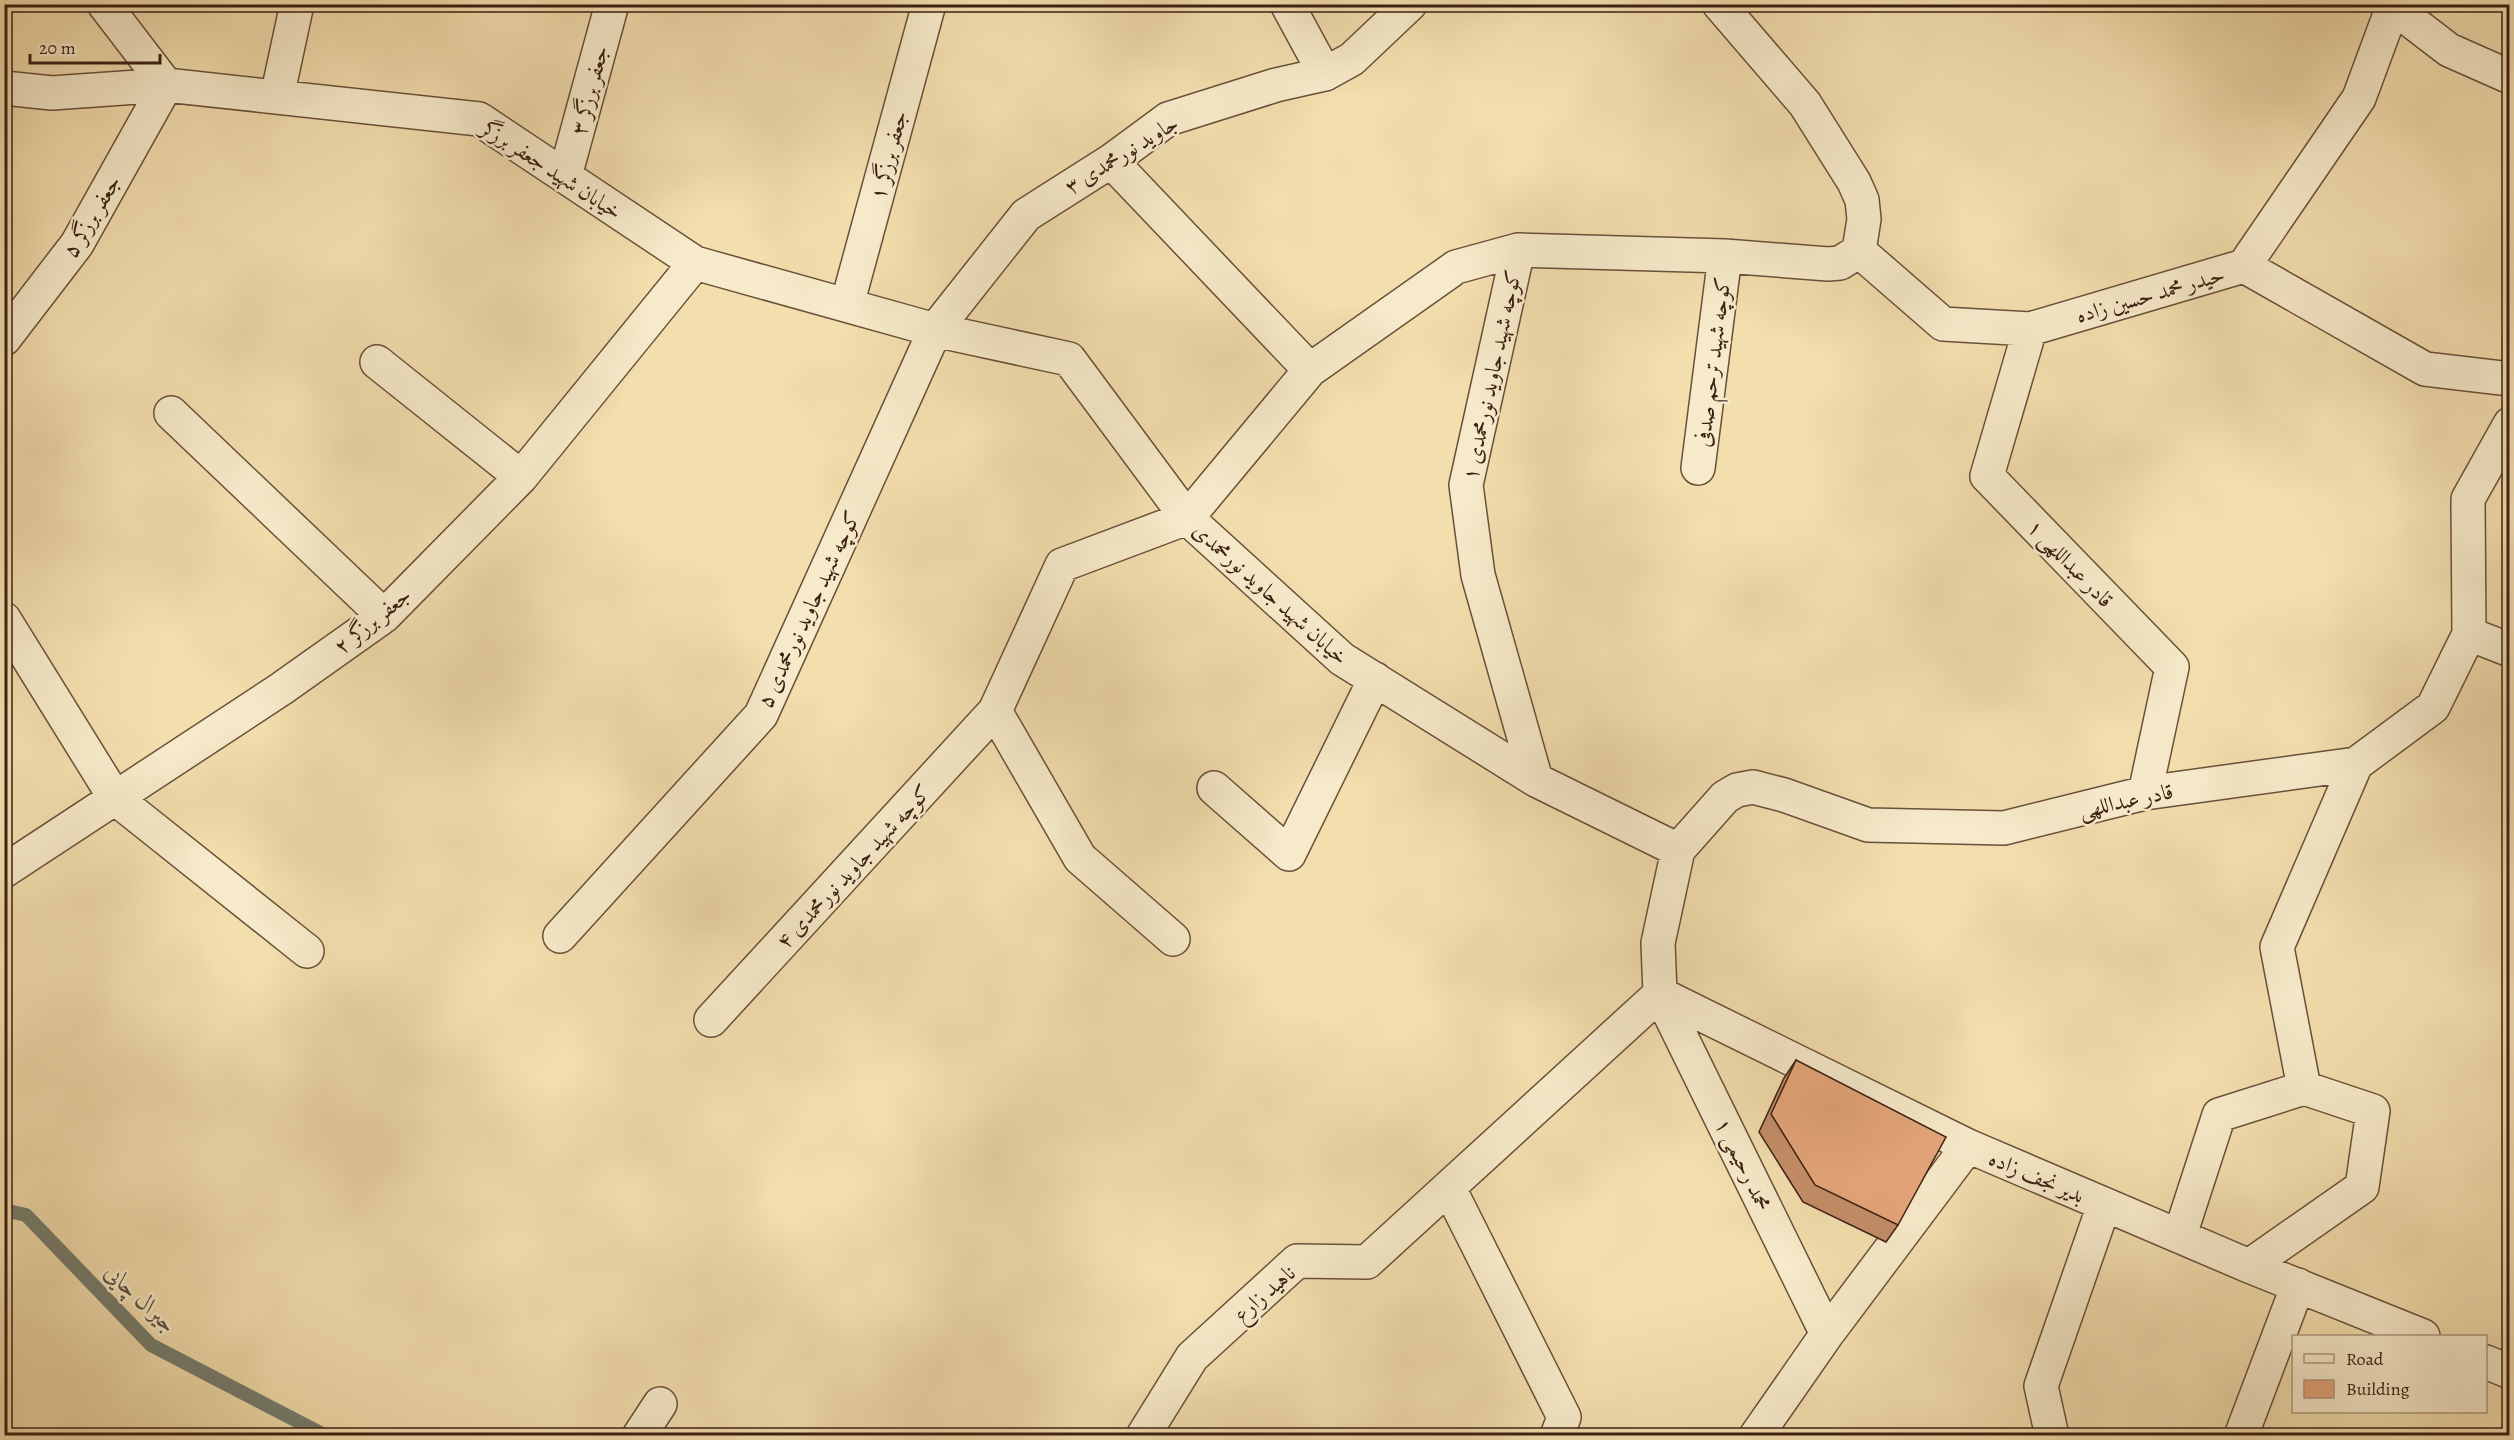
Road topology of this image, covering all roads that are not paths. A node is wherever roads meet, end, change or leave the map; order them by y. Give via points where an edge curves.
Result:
1 (105, 4) edge
2 (297, 4) edge
3 (612, 4) edge
4 (929, 4) edge
5 (1287, 4) edge
6 (1410, 4) edge
7 (1719, 4) edge
8 (2391, 5) edge
9 (1325, 74) junction
10 (2510, 76) edge
11 (166, 85) junction
12 (4, 88) edge
13 (278, 97) junction
14 (1111, 160) junction
15 (565, 176) junction
16 (1518, 250) junction
17 (1859, 251) junction
18 (1725, 256) junction
19 (694, 263) junction
20 (2244, 266) junction
21 (848, 305) junction
22 (2030, 329) junction
23 (935, 330) junction
24 (4, 339) edge
25 (377, 362) dead end
26 (1310, 370) junction
27 (2510, 379) edge
28 (171, 413) dead end
29 (2510, 424) edge
30 (1698, 468) dead end
31 (521, 477) junction
32 (1187, 518) junction
33 (384, 616) junction
34 (4, 619) edge
35 (2469, 634) junction
36 (2510, 650) edge
37 (1374, 679) junction
38 (994, 711) junction
39 (2356, 764) junction
40 (1536, 780) junction
41 (1214, 788) dead end
42 (2145, 793) junction
43 (115, 798) junction
44 (1678, 850) junction
45 (4, 871) edge
46 (560, 936) dead end
47 (1173, 939) dead end
48 (307, 951) dead end
49 (1660, 994) junction
50 (711, 1020) dead end
51 (2304, 1089) junction
52 (1968, 1146) junction
53 (1449, 1188) junction
54 (2104, 1205) junction
55 (2180, 1236) junction
56 (2249, 1266) junction
57 (2298, 1285) junction
58 (1827, 1334) junction
59 (2421, 1335) edge
60 (2487, 1362) edge
61 (2510, 1372) edge
62 (660, 1404) dead end
63 (639, 1436) edge
64 (1143, 1436) edge
65 (1557, 1436) edge
66 (1756, 1436) edge
67 (2052, 1436) edge
68 (2241, 1436) edge

1 - 11 street
2 - 13 street
3 - 15 street, جعفر برزگر ۳
4 - 21 street, جعفر برزگر ۱
5 - 9 street
6 - 9 street, جاوید نورمحمدی ۳ via 1352,59
7 - 17 street via 1806,104 1854,182 1862,200 1864,219
8 - 10 street via 2449,50
8 - 20 street via 2359,98
9 - 14 street, جاوید نورمحمدی ۳ via 1168,119
11 - 12 street, خیابان شهید جعفر برزگر via 52,93
11 - 13 street, خیابان شهید جعفر برزگر
11 - 24 street, جعفر برزگر ۵ via 77,244
13 - 15 street, خیابان شهید جعفر برزگر via 479,119
14 - 23 street, جاوید نورمحمدی ۳ via 1026,215
14 - 26 street
15 - 19 street, خیابان شهید جعفر برزگر
16 - 18 street
16 - 26 street via 1456,267
16 - 40 street, کوچه شهید جاوید نورمحمدی ۱ via 1466,485 1478,575
17 - 18 street via 1840,263 1828,264
17 - 22 street, حیدر محمد حسین زاده via 1943,324
18 - 30 street, کوچه شهید ترحم صدفی
19 - 21 street, خیابان شهید جعفر برزگر
19 - 31 street, جعفر برزگر ۲
20 - 22 street, حیدر محمد حسین زاده
20 - 27 street, حیدر محمد حسین زاده via 2425,369
21 - 23 street, خیابان شهید جعفر برزگر
22 - 42 street, قادر عبداللهی ۱ via 1988,476 2172,667
23 - 32 street, خیابان شهید جاوید نورمحمدی via 1069,359
23 - 46 street, کوچه شهید جاوید نورمحمدی ۵ via 761,715
25 - 31 street
26 - 32 street
28 - 33 street
29 - 35 street, قادر عبداللهی via 2468,499
31 - 33 street, جعفر برزگر ۲
32 - 37 street, خیابان شهید جاوید نورمحمدی via 1342,659
32 - 38 street, کوچه شهید جاوید نورمحمدی ۴ via 1062,565
33 - 43 street, جعفر برزگر ۲
34 - 43 street
35 - 36 street
35 - 39 street, قادر عبداللهی via 2433,707
37 - 40 street, خیابان شهید جاوید نورمحمدی
37 - 41 street via 1289,854
38 - 47 street via 1080,858
38 - 50 street, کوچه شهید جاوید نورمحمدی ۴
39 - 42 street, قادر عبداللهی
39 - 51 street via 2277,947
40 - 44 street, خیابان شهید جاوید نورمحمدی
42 - 44 street, قادر عبداللهی via 1992,828 1868,825 1753,787 1725,797
43 - 45 street, جعفر برزگر ۲
43 - 48 street
44 - 49 street, قادر عبداللهی via 1658,943
49 - 52 street, بدیر نجف زاده
49 - 53 street, ناهید زارع
49 - 58 street, محمد رحیمی ۱
51 - 55 street via 2219,1115
51 - 56 street via 2373,1112 2362,1187
52 - 54 street, بدیر نجف زاده
52 - 58 street
53 - 64 street, ناهید زارع via 1366,1262 1297,1261 1192,1357
53 - 65 street via 1564,1417
54 - 55 street, بدیر نجف زاده
54 - 67 street via 2041,1386
55 - 56 street, بدیر نجف زاده
56 - 57 street, بدیر نجف زاده
57 - 59 street, بدیر نجف زاده
57 - 68 street
58 - 66 street
60 - 61 street
62 - 63 street

